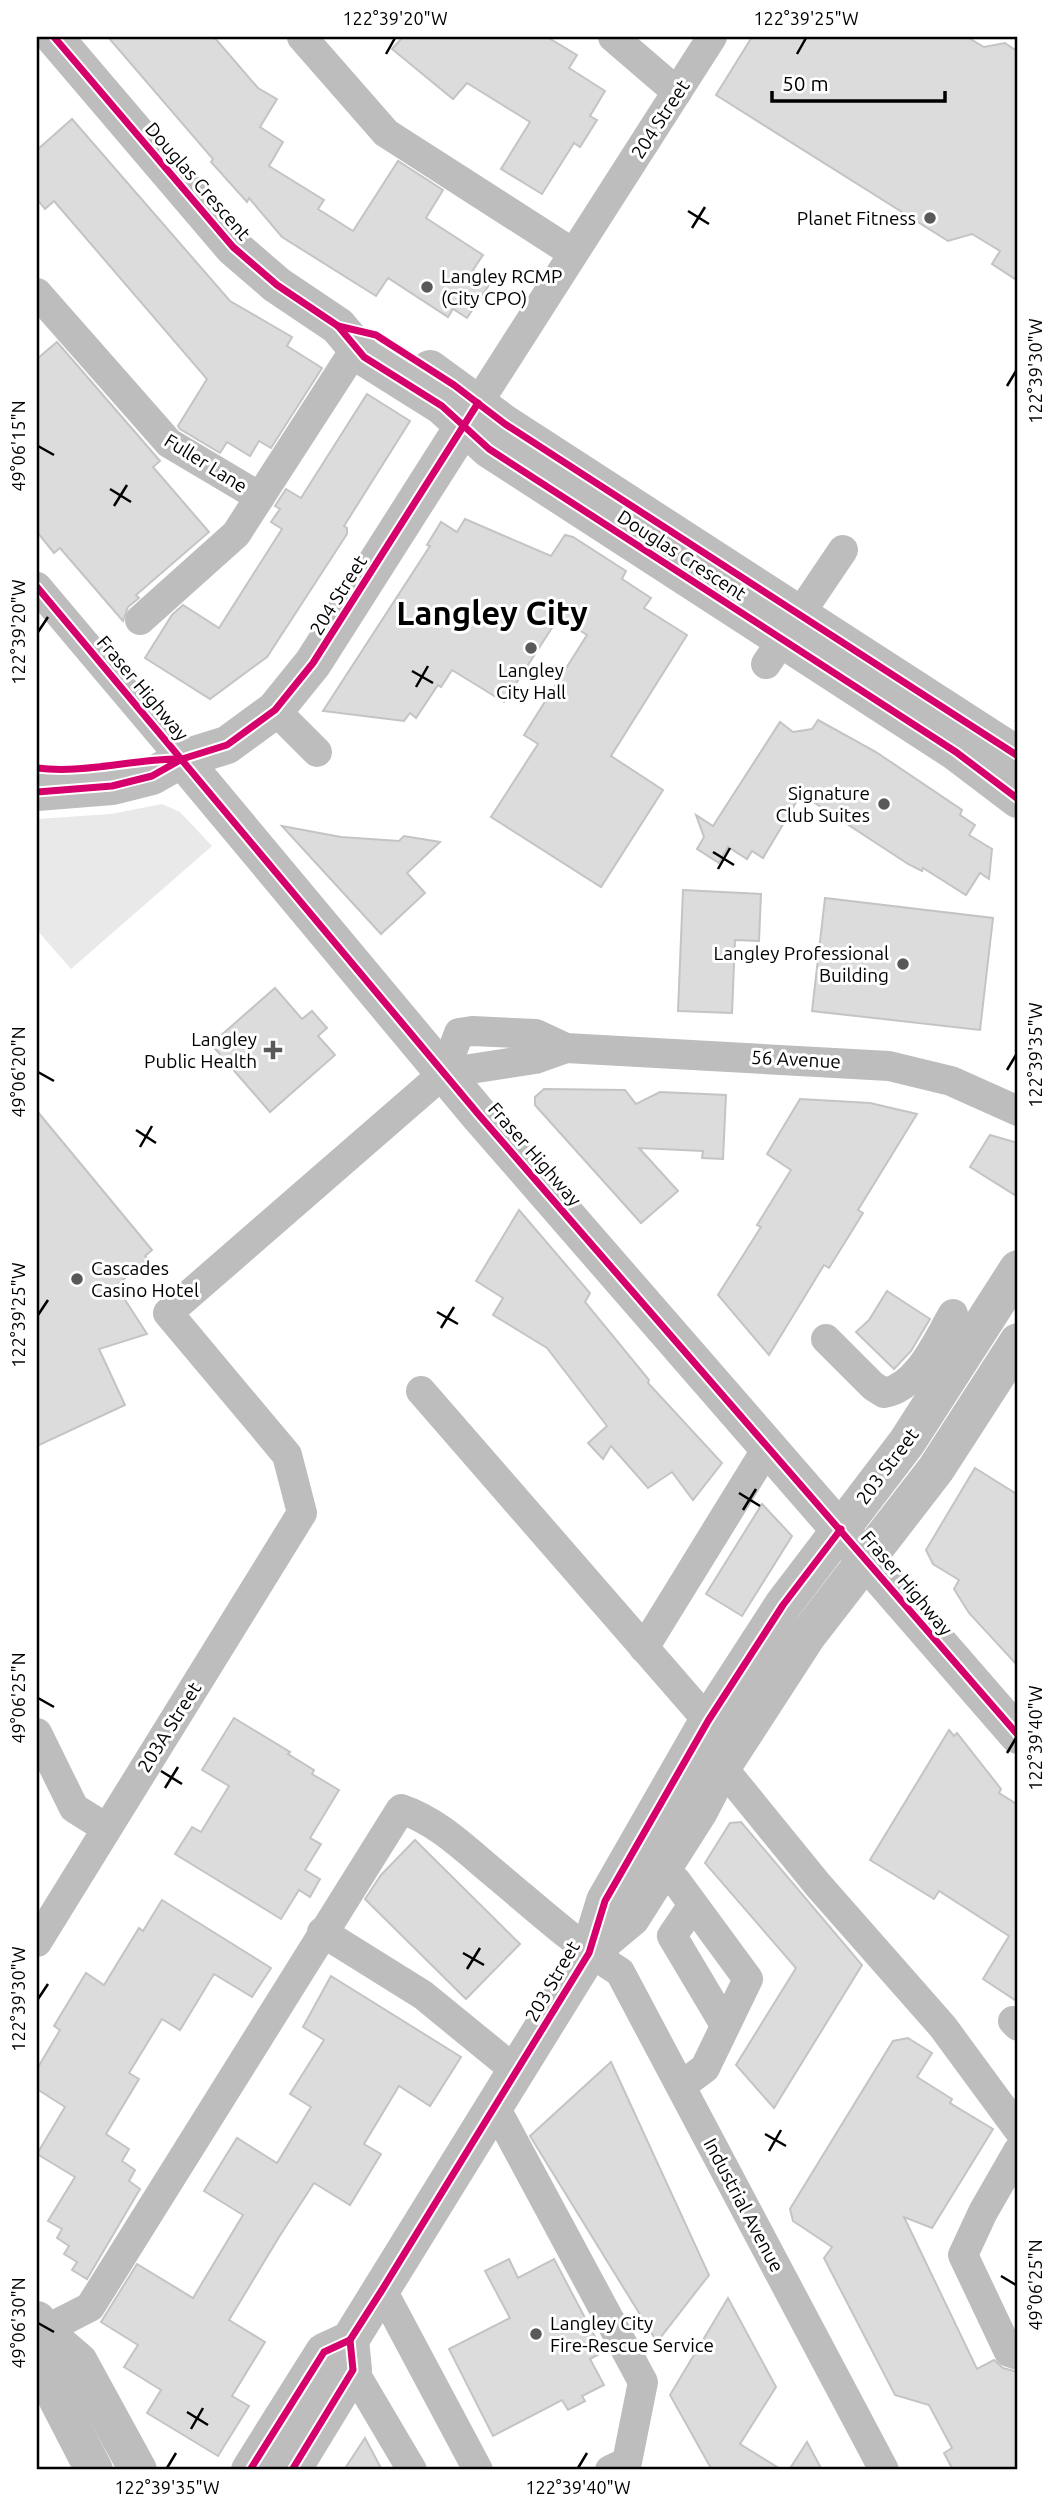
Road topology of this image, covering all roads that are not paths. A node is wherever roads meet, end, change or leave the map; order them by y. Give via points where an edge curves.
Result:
1 (54, 37) edge
2 (302, 37) edge
3 (613, 37) edge
4 (712, 37) edge
5 (677, 92) junction
6 (573, 253) junction
7 (37, 293) edge
8 (347, 337) junction
9 (470, 415) junction
10 (260, 497) junction
11 (842, 550) dead end
12 (37, 587) edge
13 (140, 620) dead end
14 (784, 639) junction
15 (275, 710) junction
16 (317, 752) dead end
17 (1018, 755) edge
18 (182, 759) junction
19 (37, 768) edge
20 (37, 792) edge
21 (1018, 799) edge
22 (444, 1073) junction
23 (1018, 1111) edge
24 (1018, 1269) edge
25 (953, 1314) dead end
26 (826, 1339) dead end
27 (1017, 1346) edge
28 (421, 1391) dead end
29 (769, 1445) junction
30 (841, 1529) junction
31 (865, 1559) junction
32 (644, 1648) junction
33 (708, 1721) junction
34 (37, 1733) edge
35 (1018, 1735) edge
36 (722, 1768) junction
37 (106, 1828) junction
38 (662, 1870) junction
39 (693, 1905) junction
40 (322, 1932) junction
41 (37, 1942) edge
42 (589, 1952) junction
43 (725, 2025) junction
44 (516, 2071) junction
45 (681, 2086) junction
46 (495, 2106) junction
47 (1018, 2129) edge
48 (1018, 2151) edge
49 (382, 2290) junction
50 (40, 2325) edge
51 (352, 2355) junction
52 (1018, 2355) edge
53 (94, 2470) edge
54 (138, 2470) edge
55 (250, 2470) edge
56 (292, 2470) edge
57 (412, 2470) edge
58 (478, 2470) edge
59 (610, 2470) edge
60 (884, 2470) edge

1 - 8 main road, Douglas Crescent via 233,247
2 - 6 street via 386,133
3 - 5 street
4 - 5 street, 204 Street
5 - 6 street, 204 Street
6 - 9 street, 204 Street
7 - 10 street, Fuller Lane via 169,443
8 - 9 main road, Douglas Crescent via 376,335
8 - 10 street, Fuller Lane
9 - 14 main road, Douglas Crescent via 514,430
9 - 15 main road, 204 Street via 313,663
10 - 13 street via 236,534
11 - 14 street
12 - 18 street, Fraser Highway
14 - 17 main road, Douglas Crescent
14 - 21 main road, Douglas Crescent via 956,752
15 - 16 street
15 - 18 main road, 204 Street via 227,745
18 - 19 main road
18 - 20 main road via 152,776 112,786
18 - 22 main road, Fraser Highway
22 - 23 street, 56 Avenue via 459,1033 536,1034 566,1048 889,1066 951,1080
22 - 29 main road, Fraser Highway
22 - 37 street, 203A Street via 168,1313 287,1455 302,1513
24 - 30 main road, 203 Street via 907,1442
25 - 26 street via 923,1365 894,1391 884,1393
27 - 31 main road, 203 Street via 936,1469
28 - 32 street
29 - 30 main road, Fraser Highway
29 - 32 street
30 - 31 main road, Fraser Highway
30 - 33 main road, 203 Street via 783,1605
31 - 35 main road, Fraser Highway
31 - 36 main road, 203 Street via 807,1636
32 - 33 street
33 - 42 main road, 203 Street via 605,1902
34 - 37 street via 74,1808
36 - 38 main road, 203 Street
36 - 47 street via 943,2027
37 - 41 street, 203A Street
38 - 39 street
38 - 42 main road, 203 Street via 631,1918
39 - 43 street via 672,1936
39 - 43 street via 748,1979
40 - 42 street, Industrial Avenue via 401,1809 420,1816 459,1843
40 - 44 street via 423,1995
40 - 50 street via 90,2307
42 - 44 main road, 203 Street
42 - 45 street, Industrial Avenue via 621,1972
43 - 45 street via 705,2068
44 - 46 main road, 203 Street
45 - 60 street, Industrial Avenue
46 - 49 main road, 203 Street
46 - 59 street via 643,2382 627,2462
48 - 52 street via 963,2255 1009,2352
49 - 51 main road, 203 Street
49 - 58 street
50 - 53 main road via 47,2379
50 - 54 main road via 79,2362
51 - 55 main road, 203 Street via 324,2351
51 - 56 main road, 203 Street
51 - 57 street

